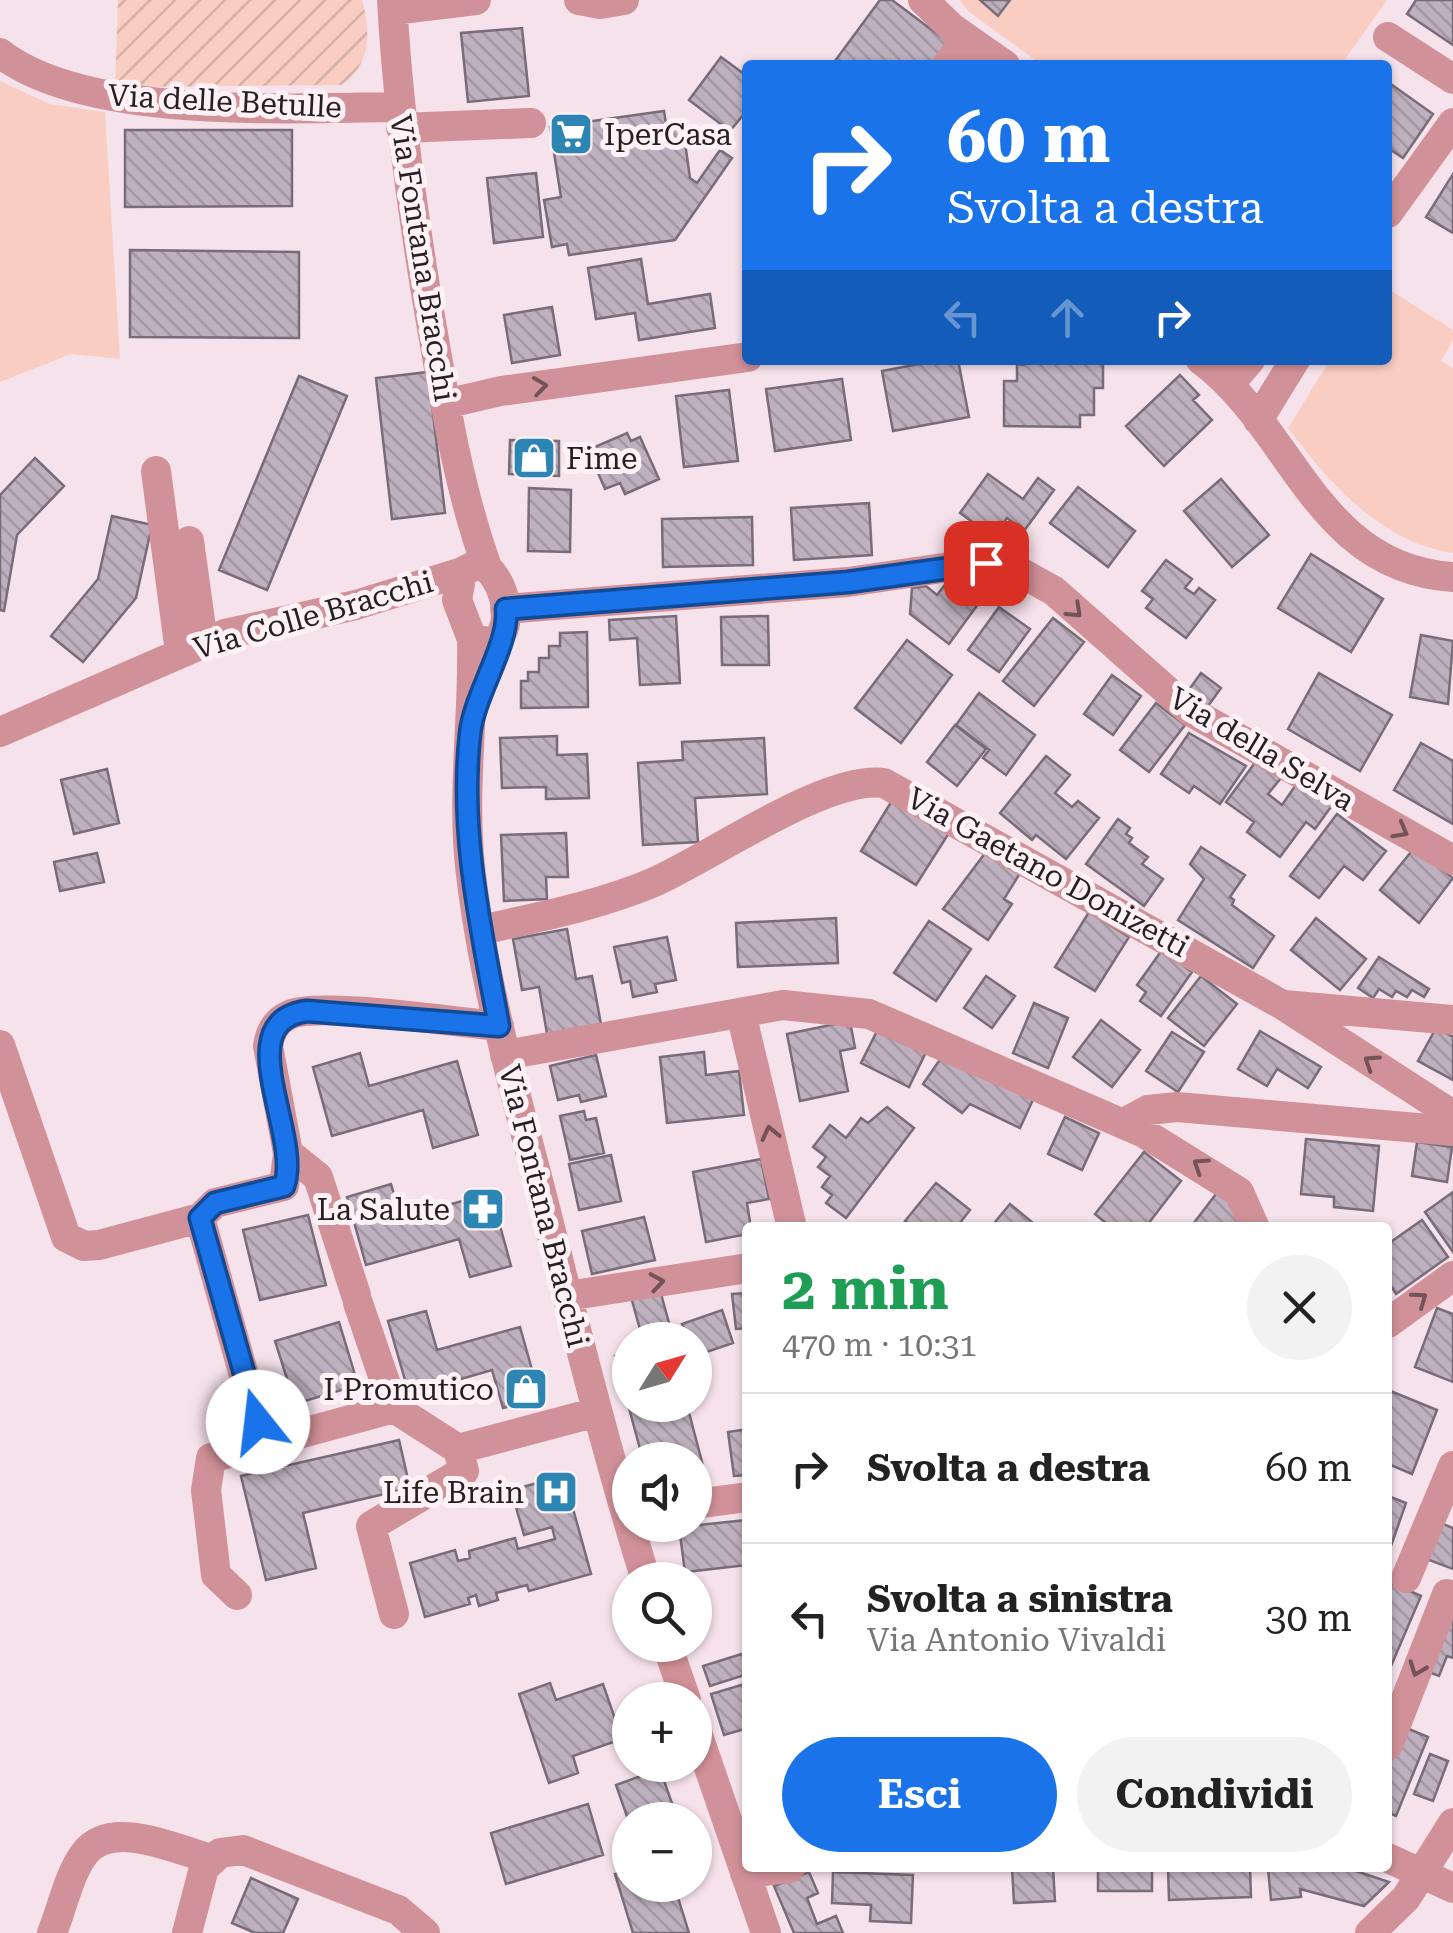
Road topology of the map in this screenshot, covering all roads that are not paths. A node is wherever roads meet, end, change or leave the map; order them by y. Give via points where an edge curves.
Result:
1 (476, 0) edge
2 (579, 0) edge
3 (624, 0) edge
4 (391, 3) edge
5 (931, 5) edge
6 (1388, 37) dead end
7 (967, 39) junction
8 (0, 53) edge
9 (951, 60) edge
10 (998, 60) edge
11 (1453, 78) edge
12 (400, 118) junction
13 (531, 123) dead end
14 (1453, 123) edge
15 (1392, 207) edge
16 (742, 358) edge
17 (1206, 365) edge
18 (1246, 365) edge
19 (1292, 365) edge
20 (1229, 384) junction
21 (445, 404) junction
22 (1258, 420) junction
23 (156, 471) dead end
24 (188, 542) dead end
25 (471, 569) junction
26 (1453, 577) edge
27 (493, 629) junction
28 (191, 647) junction
29 (0, 732) edge
30 (1452, 856) edge
31 (481, 930) junction
32 (1282, 1004) junction
33 (741, 1012) junction
34 (1453, 1020) edge
35 (502, 1041) junction
36 (0, 1045) edge
37 (1453, 1116) edge
38 (1124, 1123) junction
39 (1453, 1132) edge
40 (288, 1153) junction
41 (200, 1218) junction
42 (791, 1222) edge
43 (1252, 1222) edge
44 (742, 1269) edge
45 (1453, 1276) edge
46 (568, 1296) junction
47 (1392, 1320) edge
48 (394, 1408) junction
49 (596, 1412) junction
50 (258, 1422) dead end
51 (458, 1449) junction
52 (612, 1462) edge
53 (1453, 1466) edge
54 (742, 1498) edge
55 (712, 1502) edge
56 (1397, 1574) edge
57 (237, 1595) dead end
58 (1450, 1595) edge
59 (394, 1614) dead end
60 (1392, 1735) edge
61 (712, 1777) edge
62 (1453, 1822) edge
63 (211, 1860) junction
64 (1392, 1860) edge
65 (742, 1864) edge
66 (754, 1872) edge
67 (745, 1873) joint
68 (1422, 1874) junction
69 (1453, 1888) edge
70 (52, 1933) edge
71 (187, 1933) edge
72 (424, 1933) edge
73 (766, 1933) edge
74 (1370, 1933) edge

1 - 4 street
2 - 3 street
4 - 12 street, Via Fontana Bracchi
5 - 7 street
6 - 11 street
7 - 9 street
7 - 10 street
8 - 12 street, Via delle Betulle via 61,86 111,98
12 - 13 street, Via delle Betulle
12 - 21 street, Via Fontana Bracchi
14 - 15 street
21 -> 16 street
17 - 20 street
18 - 20 street
19 - 22 street
20 - 22 street
21 - 25 street, Via Fontana Bracchi
22 - 26 street via 1299,480 1346,531 1394,564
23 - 28 street
24 - 28 street
25 - 27 street via 499,586
25 - 27 street via 457,600
25 - 28 street, Via Colle Bracchi
27 -> 30 street, Via della Selva via 1007,564 1044,584 1190,712
27 - 31 street, Via Fontana Bracchi via 474,708 467,819
28 - 29 street, Via Colle Bracchi
31 - 32 street, Via Gaetano Donizetti via 632,891 812,800 878,782 911,794
31 - 35 street, Via Fontana Bracchi
32 - 34 street, Via Gaetano Donizetti
37 -> 32 street
33 - 35 street
33 - 38 street via 798,1005 869,1014
42 -> 33 street
35 - 40 street via 316,1011 288,1016 268,1046
35 - 46 street, Via Fontana Bracchi
36 - 41 street via 66,1237 99,1245
38 - 39 street via 1148,1110 1178,1107
43 -> 38 street via 1239,1192
40 - 41 street via 284,1186 215,1203
40 - 48 street via 318,1177
41 - 50 street
46 -> 44 street
47 -> 45 street
46 - 49 street, Via Fontana Bracchi
48 - 51 street
48 - 57 street via 211,1458 206,1490 216,1574
49 - 51 street
49 - 52 street, Via Fontana Bracchi
51 - 59 street via 464,1471 371,1526
53 - 56 street
54 - 55 street
56 - 58 street
58 -> 60 street
61 - 65 street
62 - 68 street
63 - 70 street via 123,1836 99,1840 84,1854
63 - 71 street
63 - 72 street via 243,1850 398,1910
64 - 68 street
66 - 67 street
67 - 73 street
68 - 69 street
68 - 74 street

